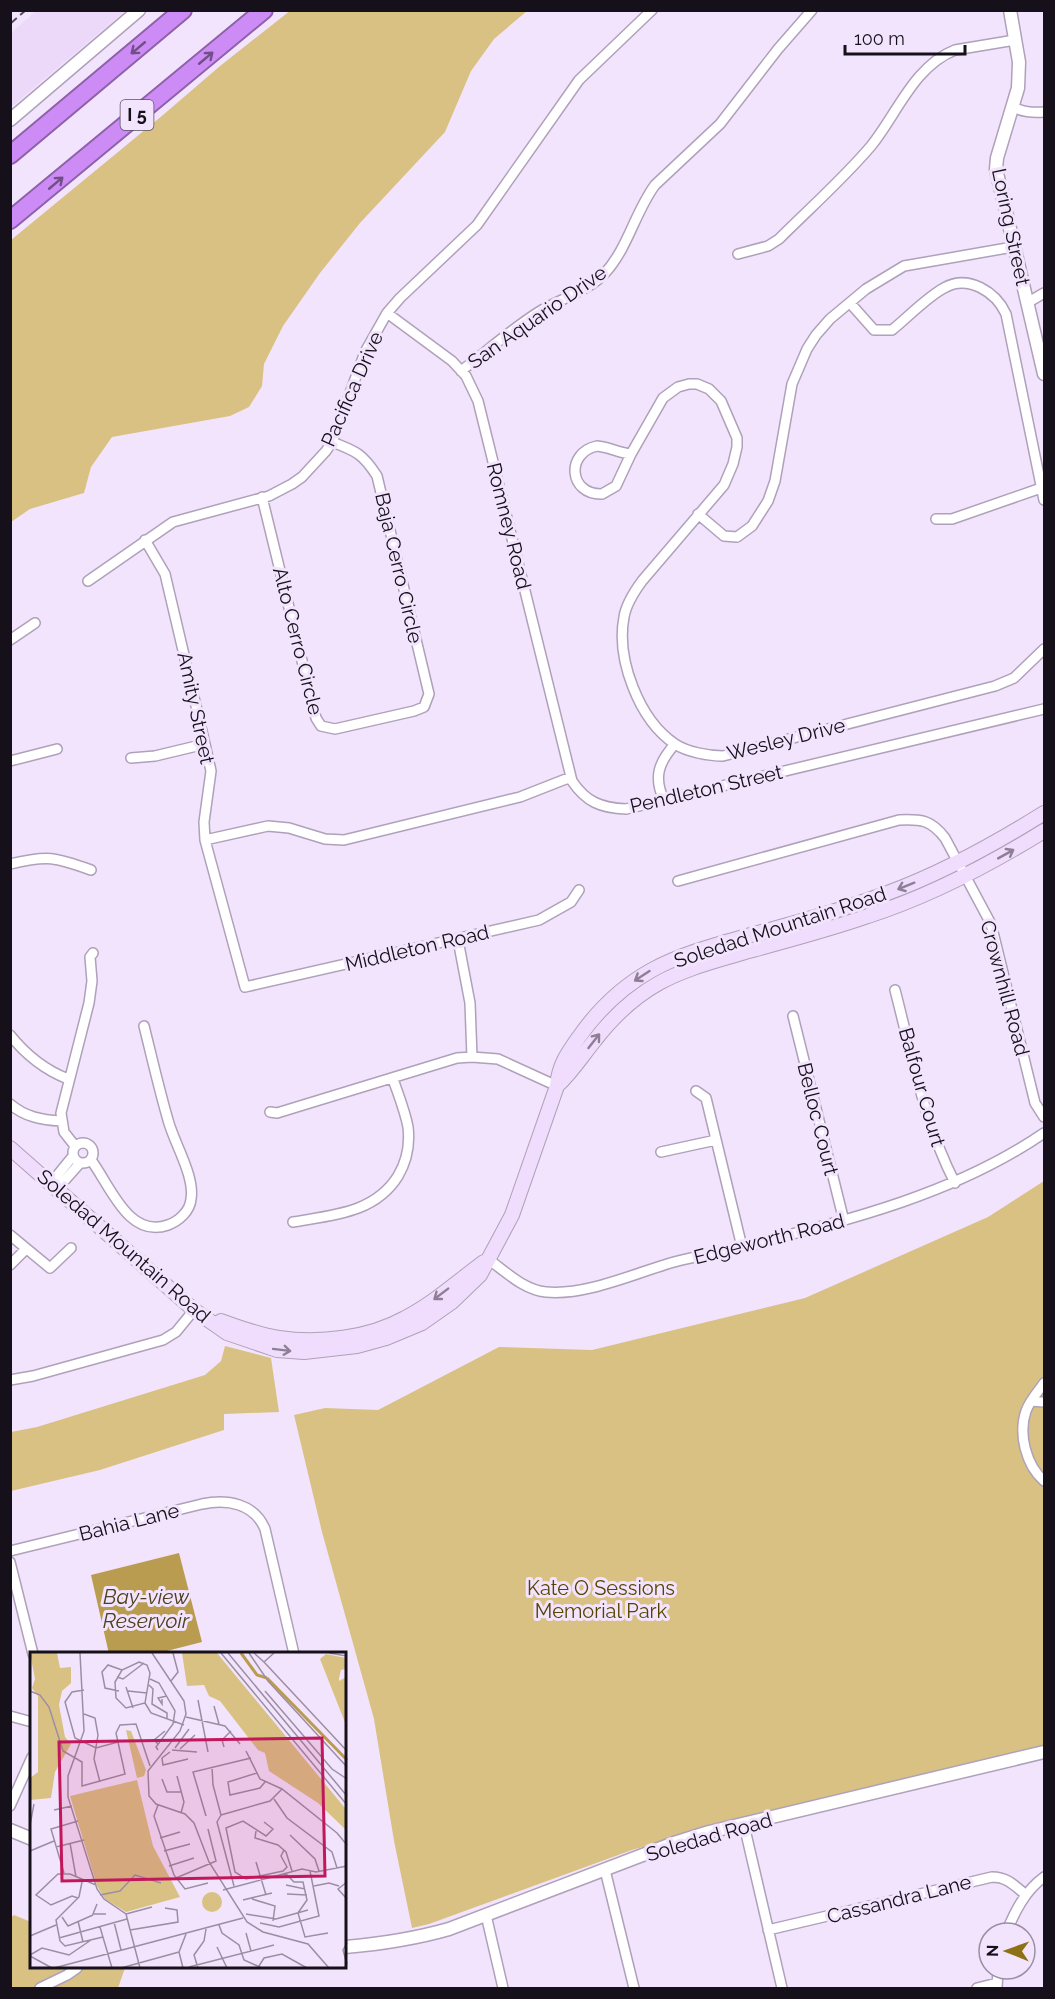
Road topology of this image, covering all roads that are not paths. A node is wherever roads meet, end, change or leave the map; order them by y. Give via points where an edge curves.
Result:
1 (139, 10) edge
2 (183, 10) edge
3 (264, 10) edge
4 (652, 10) edge
5 (812, 10) edge
6 (1010, 10) edge
7 (1015, 40) junction
8 (1012, 106) junction
9 (1044, 112) edge
10 (10, 120) edge
11 (10, 155) edge
12 (10, 220) edge
13 (1013, 247) junction
14 (738, 254) dead end
15 (1044, 293) edge
16 (850, 303) junction
17 (1028, 303) junction
18 (387, 313) junction
19 (461, 371) junction
20 (1044, 374) edge
21 (332, 442) junction
22 (632, 454) junction
23 (1043, 488) edge
24 (262, 498) junction
25 (1044, 500) edge
26 (698, 514) junction
27 (936, 519) dead end
28 (145, 540) junction
29 (88, 581) dead end
30 (35, 622) dead end
31 (10, 640) edge
32 (1044, 649) edge
33 (1044, 709) edge
34 (414, 711) joint
35 (206, 744) junction
36 (675, 744) junction
37 (57, 749) dead end
38 (131, 758) dead end
39 (10, 761) edge
40 (571, 777) junction
41 (664, 801) junction
42 (1044, 813) edge
43 (1044, 831) edge
44 (205, 840) junction
45 (958, 861) junction
46 (10, 864) edge
47 (91, 870) dead end
48 (966, 875) junction
49 (678, 881) dead end
50 (579, 891) dead end
51 (458, 940) junction
52 (93, 953) dead end
53 (244, 987) joint
54 (895, 990) dead end
55 (793, 1016) dead end
56 (144, 1026) dead end
57 (10, 1035) edge
58 (472, 1057) junction
59 (68, 1079) junction
60 (393, 1079) junction
61 (557, 1086) junction
62 (696, 1091) dead end
63 (10, 1104) edge
64 (270, 1112) dead end
65 (1044, 1117) edge
66 (61, 1121) junction
67 (1044, 1133) edge
68 (716, 1140) junction
69 (10, 1148) edge
70 (662, 1152) dead end
71 (76, 1155) junction
72 (91, 1160) junction
73 (955, 1183) junction
74 (54, 1186) junction
75 (844, 1221) junction
76 (293, 1222) dead end
77 (10, 1235) edge
78 (742, 1247) junction
79 (71, 1248) dead end
80 (26, 1249) junction
81 (488, 1259) junction
82 (10, 1265) edge
83 (194, 1310) junction
84 (10, 1380) edge
85 (1044, 1383) edge
86 (1031, 1401) junction
87 (1044, 1402) edge
88 (1044, 1480) edge
89 (10, 1551) edge
90 (10, 1562) edge
91 (32, 1652) edge
92 (294, 1652) edge
93 (10, 1716) edge
94 (30, 1721) edge
95 (1044, 1752) edge
96 (30, 1761) edge
97 (10, 1806) edge
98 (744, 1825) junction
99 (10, 1830) edge
100 (30, 1838) edge
101 (605, 1870) junction
102 (1044, 1877) edge
103 (1026, 1895) junction
104 (486, 1915) junction
105 (1010, 1921) edge
106 (768, 1930) junction
107 (346, 1947) edge
108 (76, 1969) edge
109 (997, 1986) edge
110 (40, 1989) edge
111 (502, 1989) edge
112 (634, 1989) edge
113 (782, 1989) edge
114 (977, 1989) edge

1 - 10 street
2 -> 11 highway, I 5
12 -> 3 highway, I 5
4 - 18 street, Pacifica Drive via 579,81 477,225
5 - 19 street, San Aquario Drive via 720,124 647,195 615,261 603,275 540,311
6 - 7 street, Loring Street
7 - 8 street, Loring Street via 1019,71
7 - 14 street via 955,50 926,68 871,146 779,239
8 - 9 street
8 - 13 street, Loring Street via 996,170
13 - 16 street via 904,266
13 - 17 street, Loring Street
15 - 17 street
16 - 23 street via 874,330 892,330 953,284 976,285 995,296 1006,314
16 - 26 street via 816,335 795,376 775,481 752,526 737,537 724,536
17 - 20 street, Loring Street
18 - 19 street, Romney Road
18 - 21 street, Pacifica Drive via 365,352
19 - 40 street, Romney Road via 478,401
21 - 24 street, Pacifica Drive via 302,477
21 - 34 street, Baja Cerro Circle via 360,455 377,476 429,694 424,707
22 - 22 street via 590,447 578,458 574,473 581,487 591,493 607,492 620,481
22 - 26 street, Wesley Drive via 663,398 689,384 709,389 721,401 735,429 737,447 724,485
23 - 25 street
23 - 27 street via 952,519
24 - 28 street, Pacifica Drive via 173,522
24 - 34 street, Alto Cerro Circle via 321,726 335,729
26 - 36 street, Wesley Drive via 642,581 624,616 622,643 633,689 655,725
28 - 29 street, Pacifica Drive
28 - 35 street, Amity Street via 165,574
30 - 31 street
32 - 36 street, Wesley Drive via 1014,678 995,686 723,756
33 - 41 street, Pendleton Street
35 - 38 street
35 - 44 street, Amity Street via 211,771
36 - 41 street via 659,769
37 - 39 street
40 - 41 street, Pendleton Street via 578,790 607,808 626,809
40 - 44 street via 520,797 345,840 268,826
42 - 45 main road, Soledad Mountain Road
48 -> 43 main road, Soledad Mountain Road
44 - 53 street, Amity Street
45 - 48 street, Crownhill Road
45 - 49 street via 938,829 926,820 899,820
45 -> 61 main road, Soledad Mountain Road via 927,878 864,902 695,951 651,971 617,995 583,1030 558,1072
46 - 47 street via 57,858
61 -> 48 main road, Soledad Mountain Road via 610,1022 658,984 700,966 869,916
48 - 65 street, Crownhill Road via 991,924 1035,1103
50 - 51 street, Middleton Road via 571,902 539,920
51 - 53 street, Middleton Road
51 - 58 street via 470,1003
52 - 59 street via 89,1003
54 - 73 street, Balfour Court via 932,1130
55 - 75 street, Belloc Court
56 - 72 street via 168,1122 192,1186 186,1212 174,1223 161,1227 145,1226 130,1219
57 - 59 street via 49,1071
58 - 60 street via 457,1058
58 - 61 street via 498,1059
59 - 66 street
60 - 64 street via 278,1113
60 - 76 street via 408,1126 408,1150 390,1189 353,1211
61 - 81 main road, Soledad Mountain Road via 512,1215
62 - 68 street via 706,1098
63 - 66 street via 40,1120
66 - 71 street
67 - 73 street, Edgeworth Road
68 - 70 street
68 - 78 street
69 - 74 main road, Soledad Mountain Road
71 - 72 street via 85,1163
71 - 72 street via 81,1143 88,1145
71 - 74 street
73 - 75 street, Edgeworth Road
74 - 83 main road, Soledad Mountain Road
75 - 78 street, Edgeworth Road
77 - 80 street
78 - 81 street, Edgeworth Road via 574,1292 544,1292 524,1286
79 - 80 street via 51,1268
80 - 82 street
81 -> 83 main road via 402,1320 351,1335 304,1340 279,1338 254,1333
83 -> 81 main road, Soledad Mountain Road via 246,1341 278,1350 335,1350 367,1344 422,1323 467,1290
83 - 84 street via 176,1332 163,1340
85 - 86 street
86 - 87 street
86 - 88 street via 1023,1438 1029,1459
89 - 92 street, Bahia Lane via 214,1502 236,1503 248,1508 265,1529
90 - 91 street
93 - 94 street
95 - 98 street, Soledad Road
96 - 97 street
98 - 101 street, Soledad Road via 674,1843
98 - 106 street
99 - 100 street
101 - 104 street, Soledad Road
101 - 112 street
102 - 103 street
103 - 105 street
103 - 106 street, Cassandra Lane via 1008,1880 992,1877
104 - 107 street, Soledad Road via 416,1938
104 - 111 street
106 - 113 street
108 - 110 street
109 - 114 street

